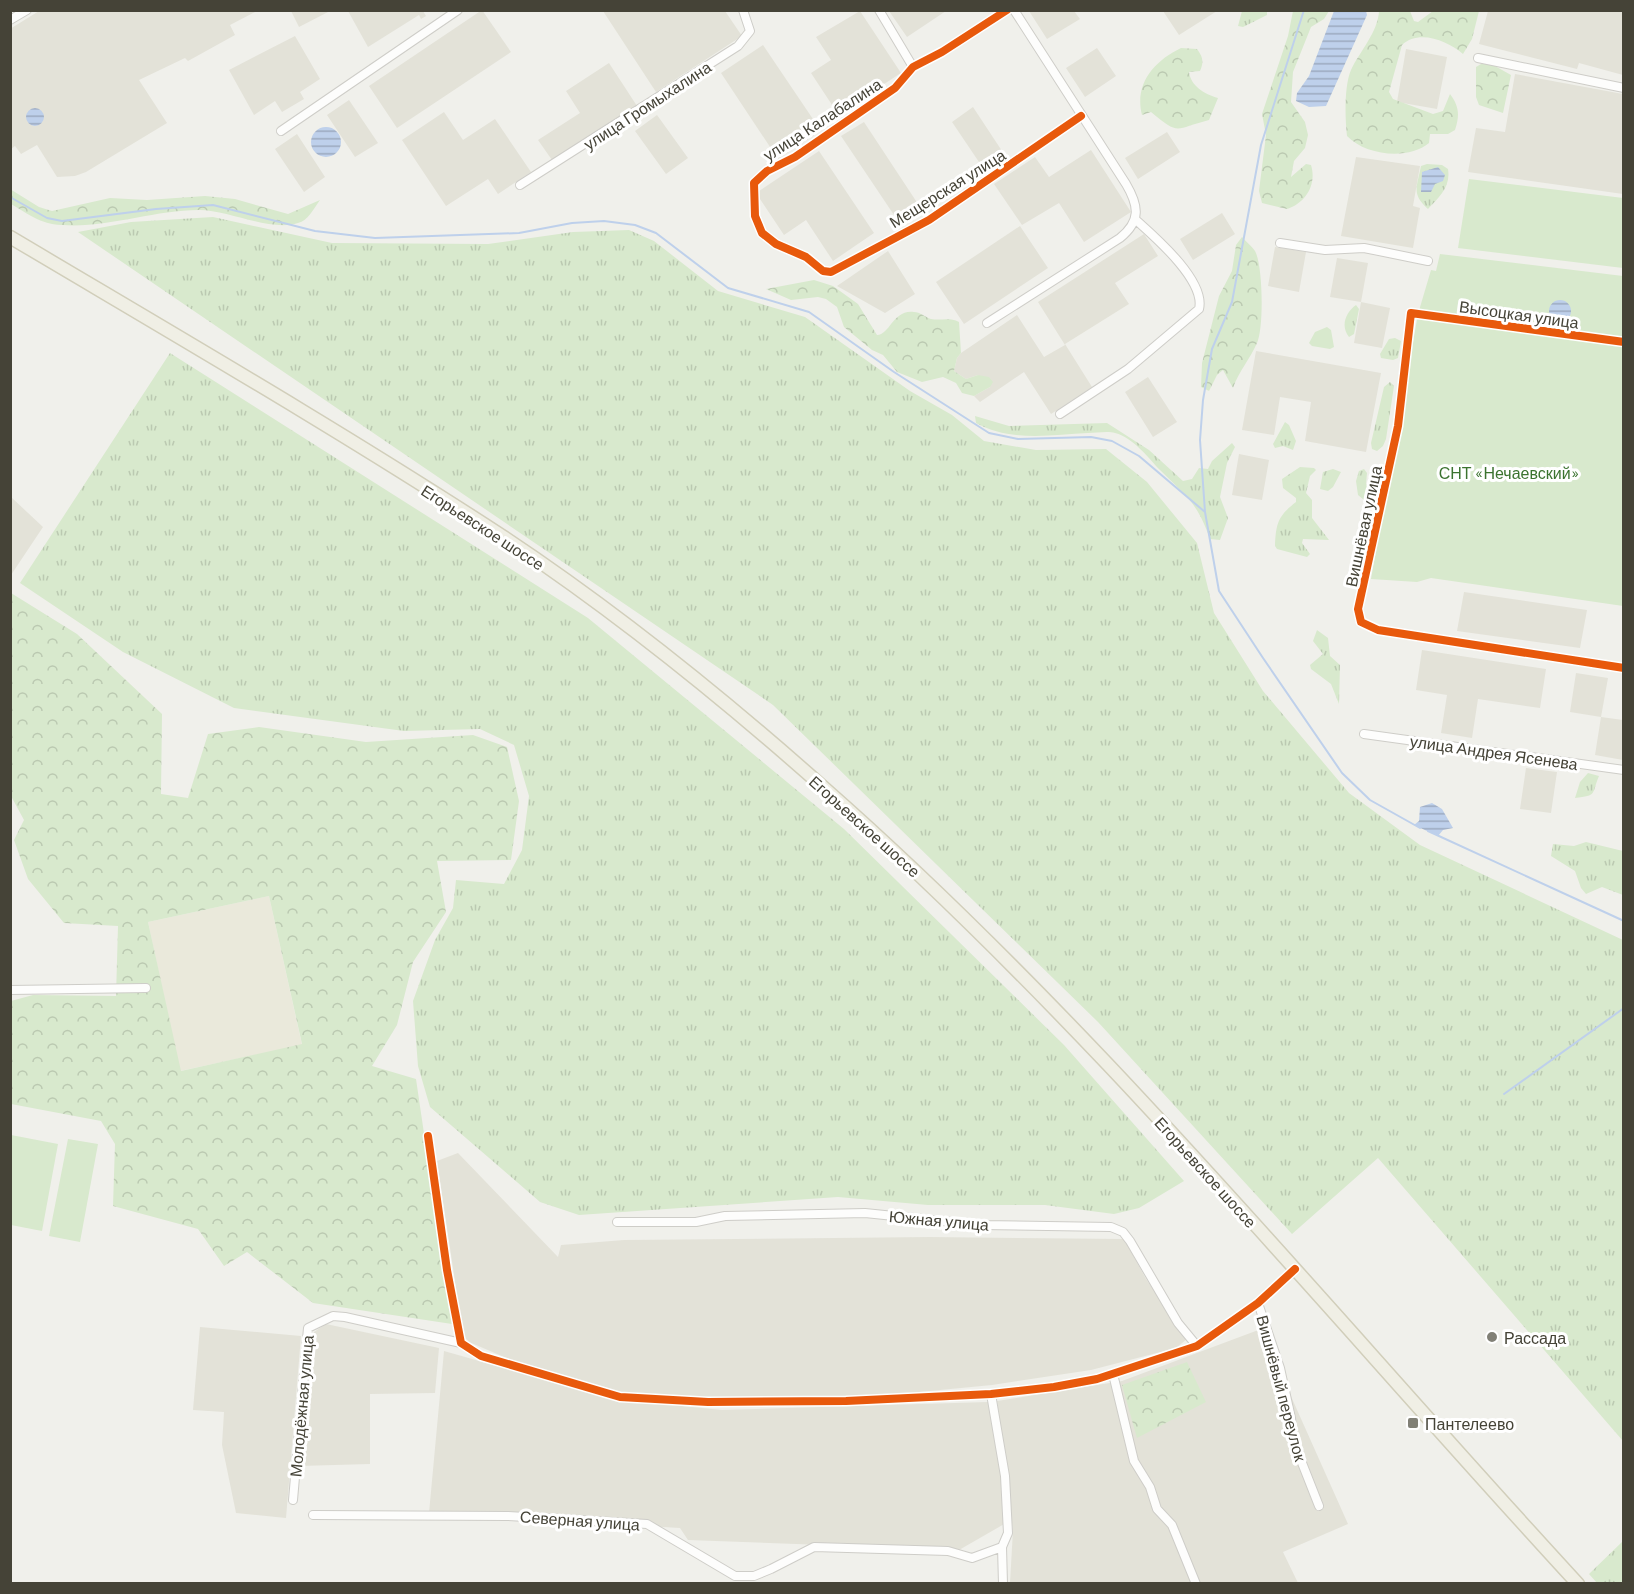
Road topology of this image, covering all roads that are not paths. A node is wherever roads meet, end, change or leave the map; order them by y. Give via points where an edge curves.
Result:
1 (27, 10) edge
2 (458, 10) edge
3 (743, 10) edge
4 (879, 10) edge
5 (1007, 10) edge
6 (1014, 10) edge
7 (10, 20) edge
8 (1478, 58) dead end
9 (913, 67) junction
10 (1623, 88) edge
11 (1081, 116) junction
12 (281, 131) dead end
13 (520, 185) dead end
14 (1136, 220) junction
15 (10, 237) edge
16 (1280, 243) dead end
17 (1428, 261) dead end
18 (823, 271) joint
19 (1411, 313) joint
20 (987, 323) dead end
21 (1623, 342) edge
22 (1060, 414) dead end
23 (1623, 668) edge
24 (1364, 735) dead end
25 (1623, 770) edge
26 (146, 988) dead end
27 (10, 990) edge
28 (428, 1136) dead end
29 (617, 1222) dead end
30 (1295, 1269) junction
31 (1258, 1303) junction
32 (461, 1343) junction
33 (1197, 1346) junction
34 (1113, 1374) junction
35 (991, 1394) junction
36 (293, 1500) dead end
37 (1319, 1506) dead end
38 (313, 1515) dead end
39 (1002, 1547) junction
40 (1003, 1584) edge
41 (1196, 1584) edge
42 (1578, 1584) edge

1 - 7 street
2 - 12 street
3 - 13 street, улица Громыхалина via 750,31 738,46
4 - 9 street
5 - 9 street, улица Калабалина
6 - 11 street
8 - 10 street
9 - 18 street, улица Калабалина via 895,88 754,183 755,216 762,233
11 - 14 street via 1130,190
11 - 18 street, Мещерская улица via 929,220 831,272
14 - 20 street via 1120,238
14 - 22 street via 1171,252 1193,284 1200,300 1199,309 1128,369
15 - 30 main road, Егорьевское шоссе via 505,538 630,629 736,714 829,792 966,917
16 - 17 street via 1325,250 1364,248
19 - 21 street, Высоцкая улица
19 - 23 street, Вишнёвая улица via 1398,426 1359,609 1361,622 1378,630
24 - 25 street, улица Андрея Ясенева
26 - 27 street
28 - 32 street
29 - 33 street, Южная улица via 865,1213 981,1225 1111,1227 1123,1232 1130,1241 1149,1278
30 - 31 street
30 - 42 main road, Егорьевское шоссе
31 - 33 street
31 - 37 street, Вишнёвый переулок via 1280,1368 1293,1440
32 - 35 street via 481,1356 620,1397 708,1402
32 - 36 street, Молодёжная улица via 345,1317 333,1316 308,1328
33 - 34 street
34 - 35 street via 1054,1387
34 - 41 street via 1134,1461 1150,1487 1157,1509 1172,1525
35 - 39 street via 1005,1476 1008,1533
38 - 39 street, Северная улица via 508,1516 647,1524 735,1576 754,1576 813,1547 948,1551 972,1558
39 - 40 street

